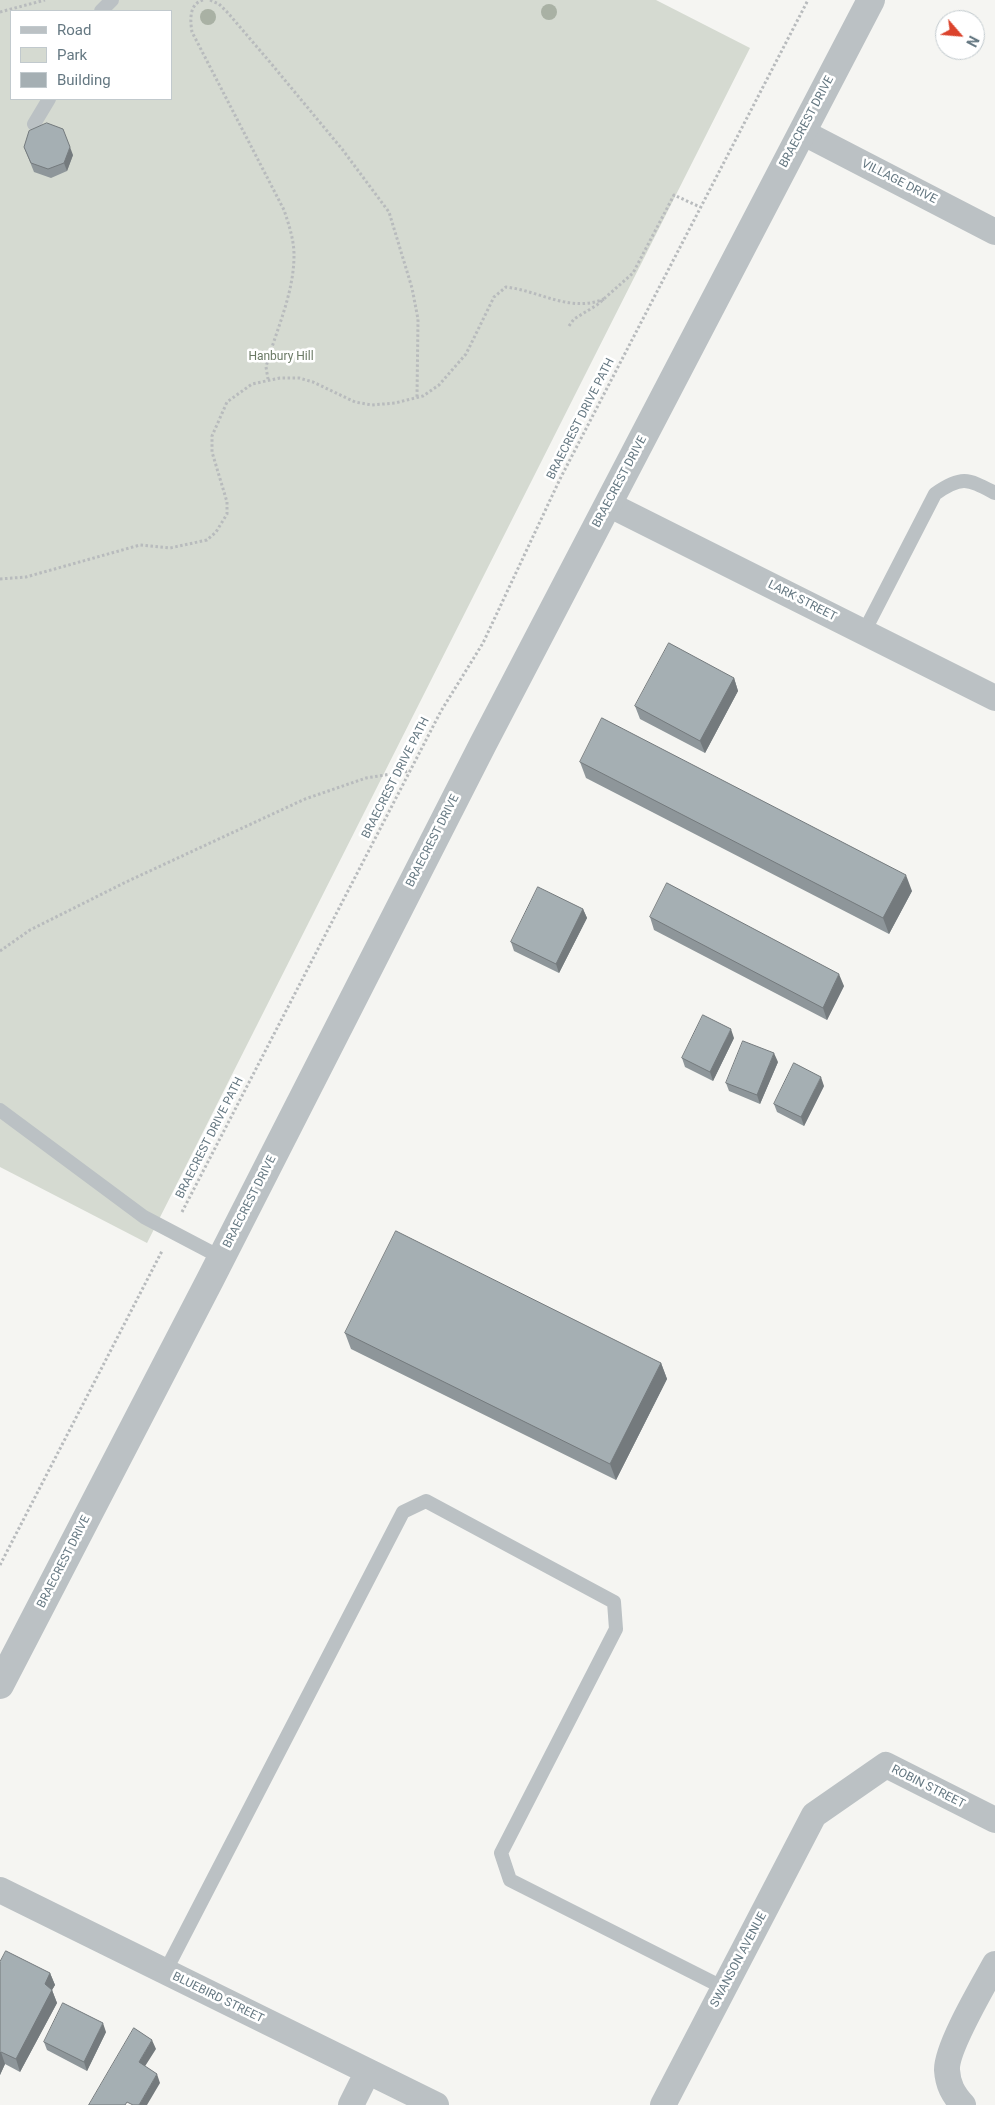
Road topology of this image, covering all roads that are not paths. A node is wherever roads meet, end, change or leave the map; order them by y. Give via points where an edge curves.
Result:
1 (112, 0) edge
2 (871, 0) edge
3 (102, 10) edge
4 (48, 100) edge
5 (34, 124) dead end
6 (802, 132) junction
7 (995, 232) edge
8 (995, 494) edge
9 (608, 504) junction
10 (864, 632) junction
11 (995, 698) edge
12 (0, 1110) edge
13 (222, 1258) junction
14 (0, 1685) edge
15 (814, 1814) joint
16 (995, 1820) edge
17 (0, 1890) edge
18 (995, 1964) edge
19 (165, 1972) junction
20 (724, 1988) junction
21 (367, 2073) junction
22 (350, 2105) edge
23 (436, 2105) edge
24 (663, 2105) edge
25 (963, 2105) edge

1 - 3 lane
2 - 6 street, BRAECREST DRIVE
4 - 5 lane
6 - 7 street, VILLAGE DRIVE
6 - 9 street, BRAECREST DRIVE
8 - 10 lane via 971,481 952,482 935,494
9 - 10 street, LARK STREET
9 - 13 street, BRAECREST DRIVE
10 - 11 street, LARK STREET
12 - 13 lane via 144,1217
13 - 14 street, BRAECREST DRIVE
15 - 16 street, ROBIN STREET via 886,1765
15 - 20 street, SWANSON AVENUE
17 - 19 street, BLUEBIRD STREET
18 - 25 street via 953,2046 947,2068 951,2091
19 - 20 lane via 403,1512 426,1501 614,1602 616,1629 500,1852 510,1880
19 - 21 street, BLUEBIRD STREET
20 - 24 street, SWANSON AVENUE
21 - 22 street
21 - 23 street, BLUEBIRD STREET

